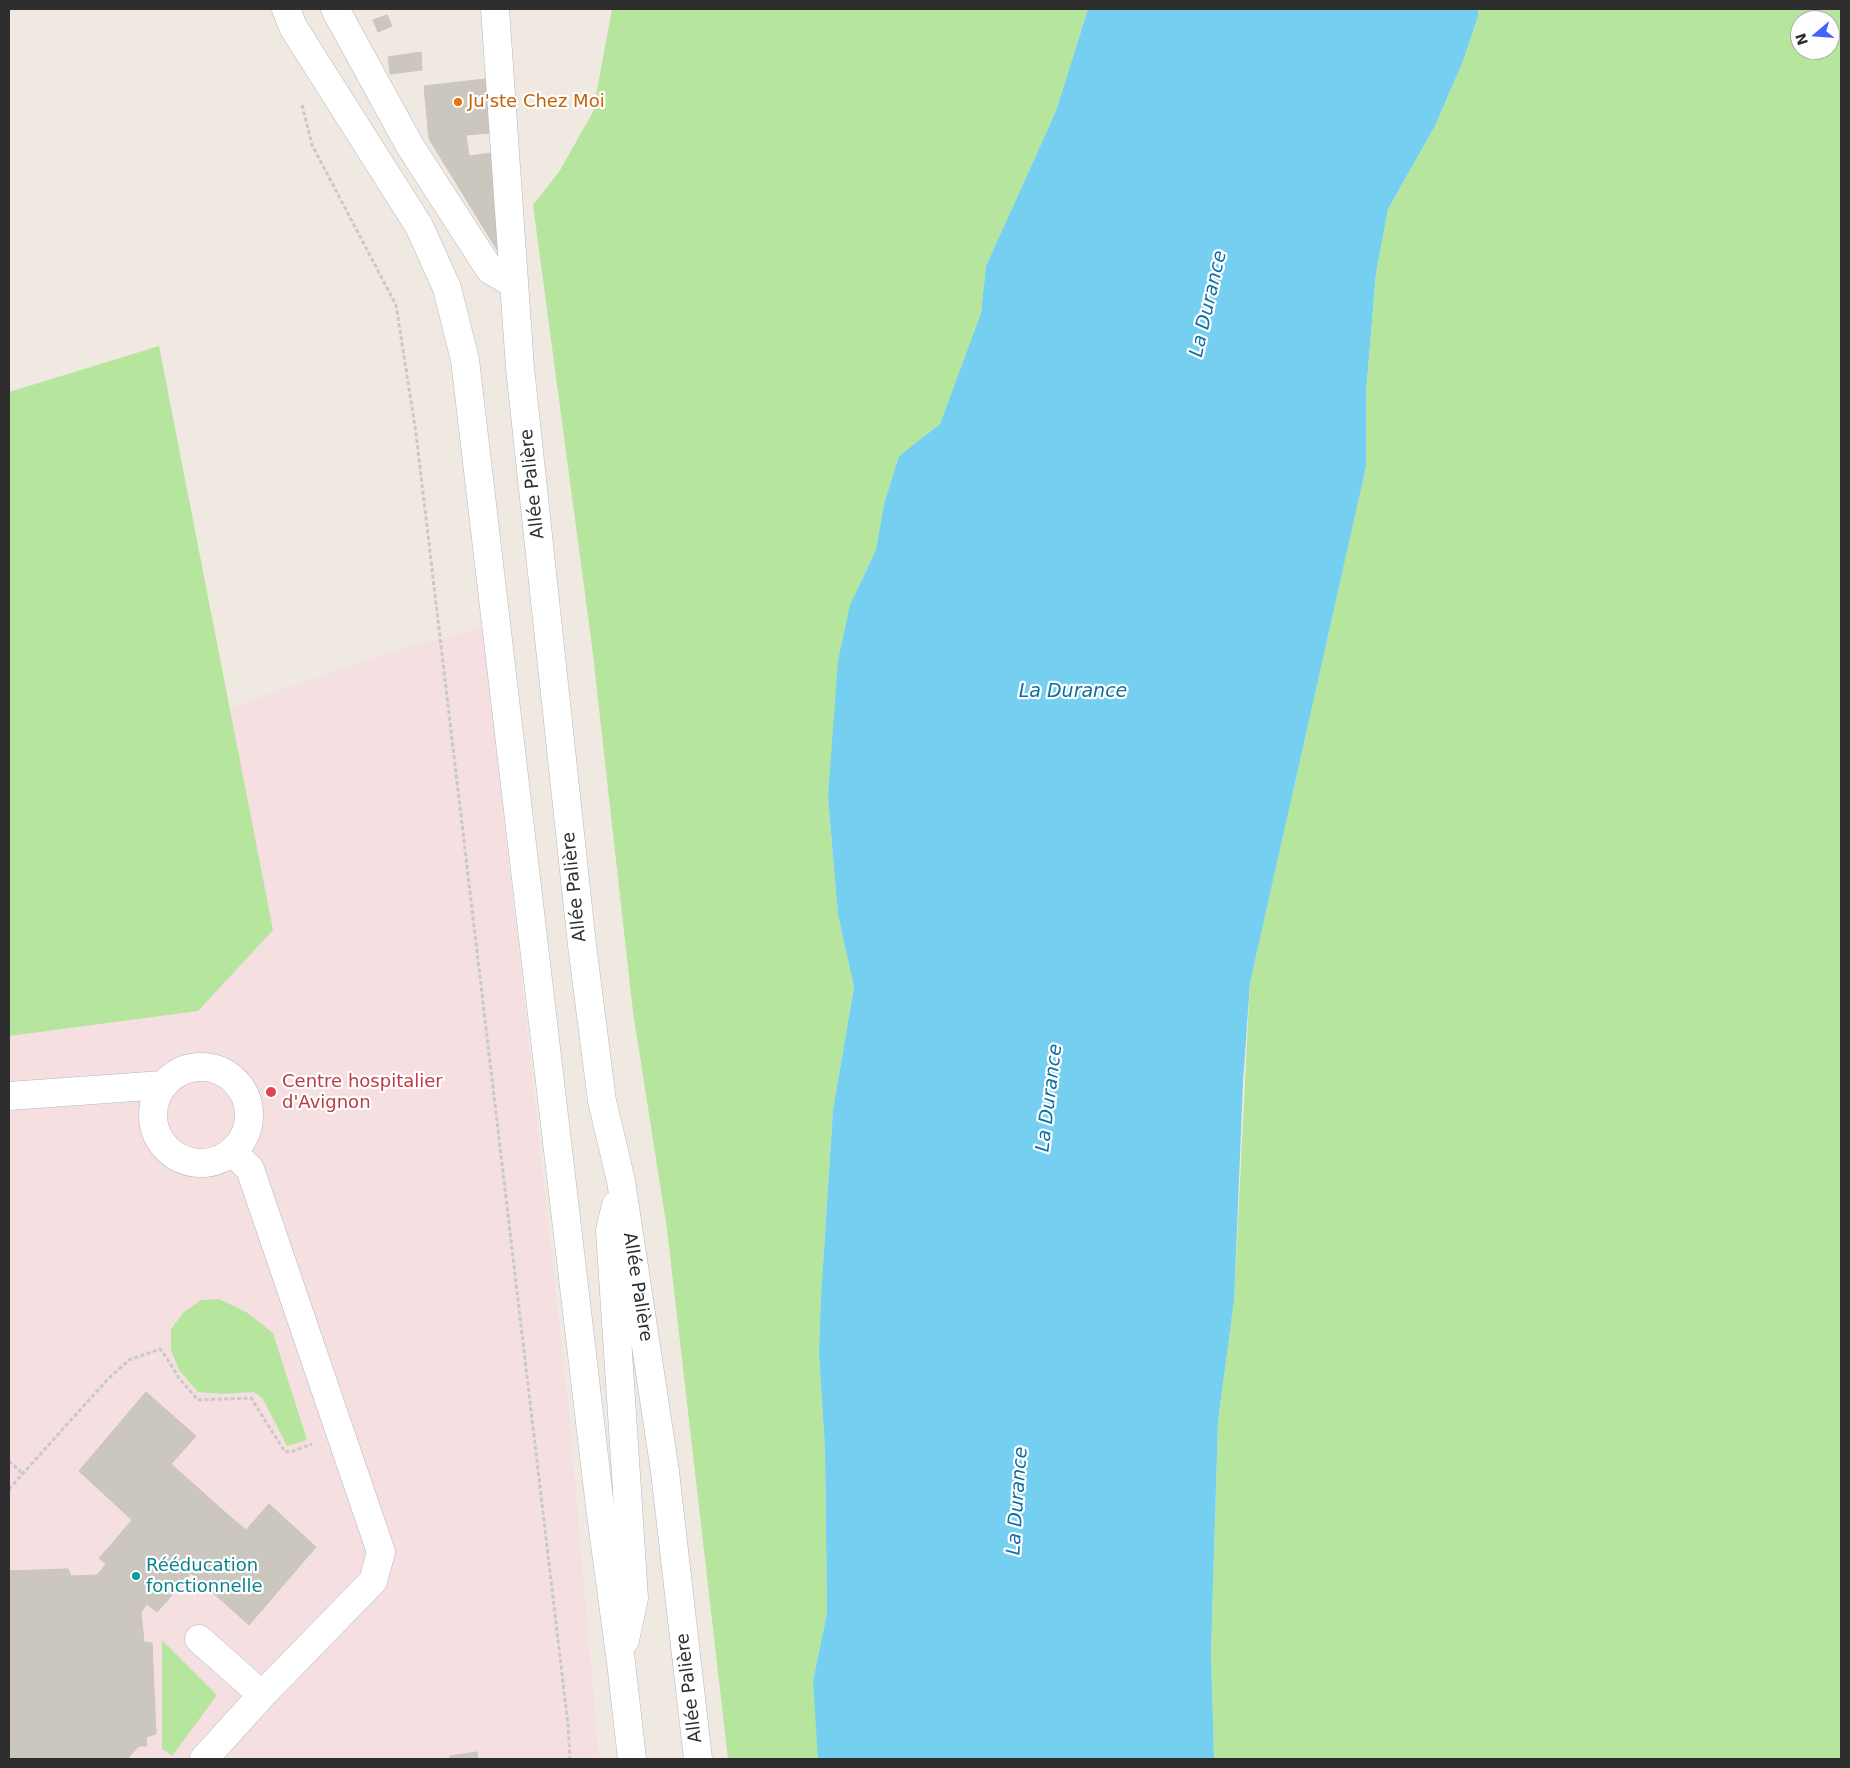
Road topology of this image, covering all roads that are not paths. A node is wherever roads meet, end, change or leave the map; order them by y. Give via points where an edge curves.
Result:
1 (286, 9) edge
2 (335, 9) edge
3 (495, 9) edge
4 (514, 284) junction
5 (163, 1085) junction
6 (9, 1096) edge
7 (233, 1152) junction
8 (621, 1182) junction
9 (199, 1639) dead end
10 (621, 1662) junction
11 (262, 1695) junction
12 (204, 1759) edge
13 (632, 1759) edge
14 (698, 1759) edge

1 - 10 street via 293,27 419,226 447,288 465,360
2 - 4 street via 410,146 490,270
3 - 4 street, Allée Palière
4 - 8 street, Allée Palière via 520,368 582,945 602,1101
5 - 6 street
5 - 7 street via 155,1099 152,1115 163,1145 174,1156 204,1164 220,1161
5 - 7 street via 174,1074 206,1066 222,1070 235,1080 250,1108 244,1140
7 - 11 street via 250,1169 381,1552 373,1581
8 - 10 street via 610,1230 634,1598
8 - 14 street, Allée Palière via 665,1472
9 - 11 street
10 - 13 street
11 - 12 street

